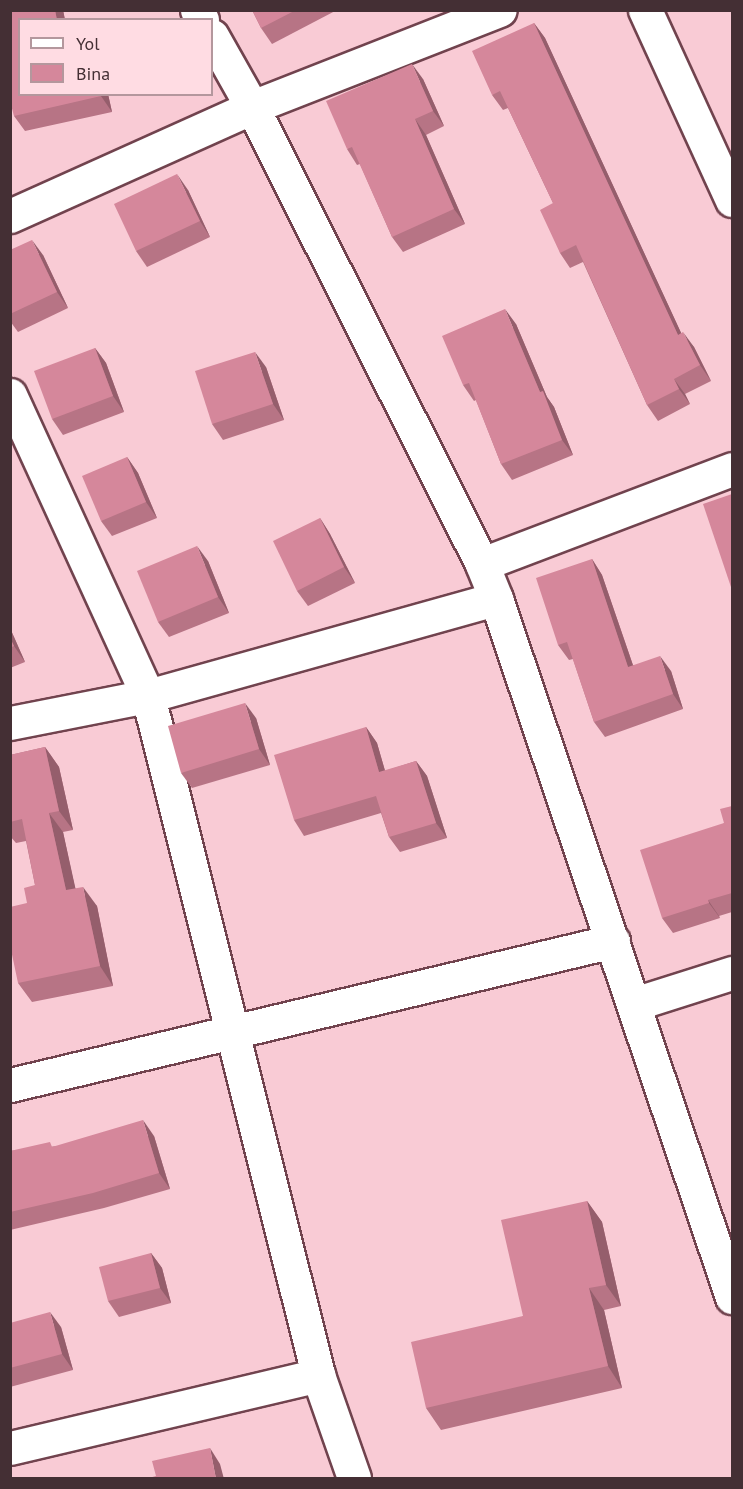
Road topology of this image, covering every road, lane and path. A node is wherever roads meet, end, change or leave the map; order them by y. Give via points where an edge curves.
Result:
1 (500, 10) edge
2 (645, 10) edge
3 (213, 38) edge
4 (252, 107) junction
5 (732, 200) edge
6 (10, 216) edge
7 (10, 395) edge
8 (732, 469) edge
9 (482, 564) junction
10 (496, 599) junction
11 (148, 696) junction
12 (10, 723) edge
13 (613, 941) junction
14 (732, 973) edge
15 (634, 1004) junction
16 (233, 1032) junction
17 (10, 1085) edge
18 (732, 1297) edge
19 (318, 1375) junction
20 (10, 1448) edge
21 (354, 1479) edge

1 - 4 street
2 - 5 street
3 - 4 street
4 - 6 street
4 - 9 street
7 - 11 street
8 - 9 street
9 - 10 street
10 - 11 street
10 - 13 street
11 - 12 street
11 - 16 street
13 - 15 street
13 - 16 street
14 - 15 street
15 - 18 street
16 - 17 street
16 - 19 street
19 - 20 street
19 - 21 street

